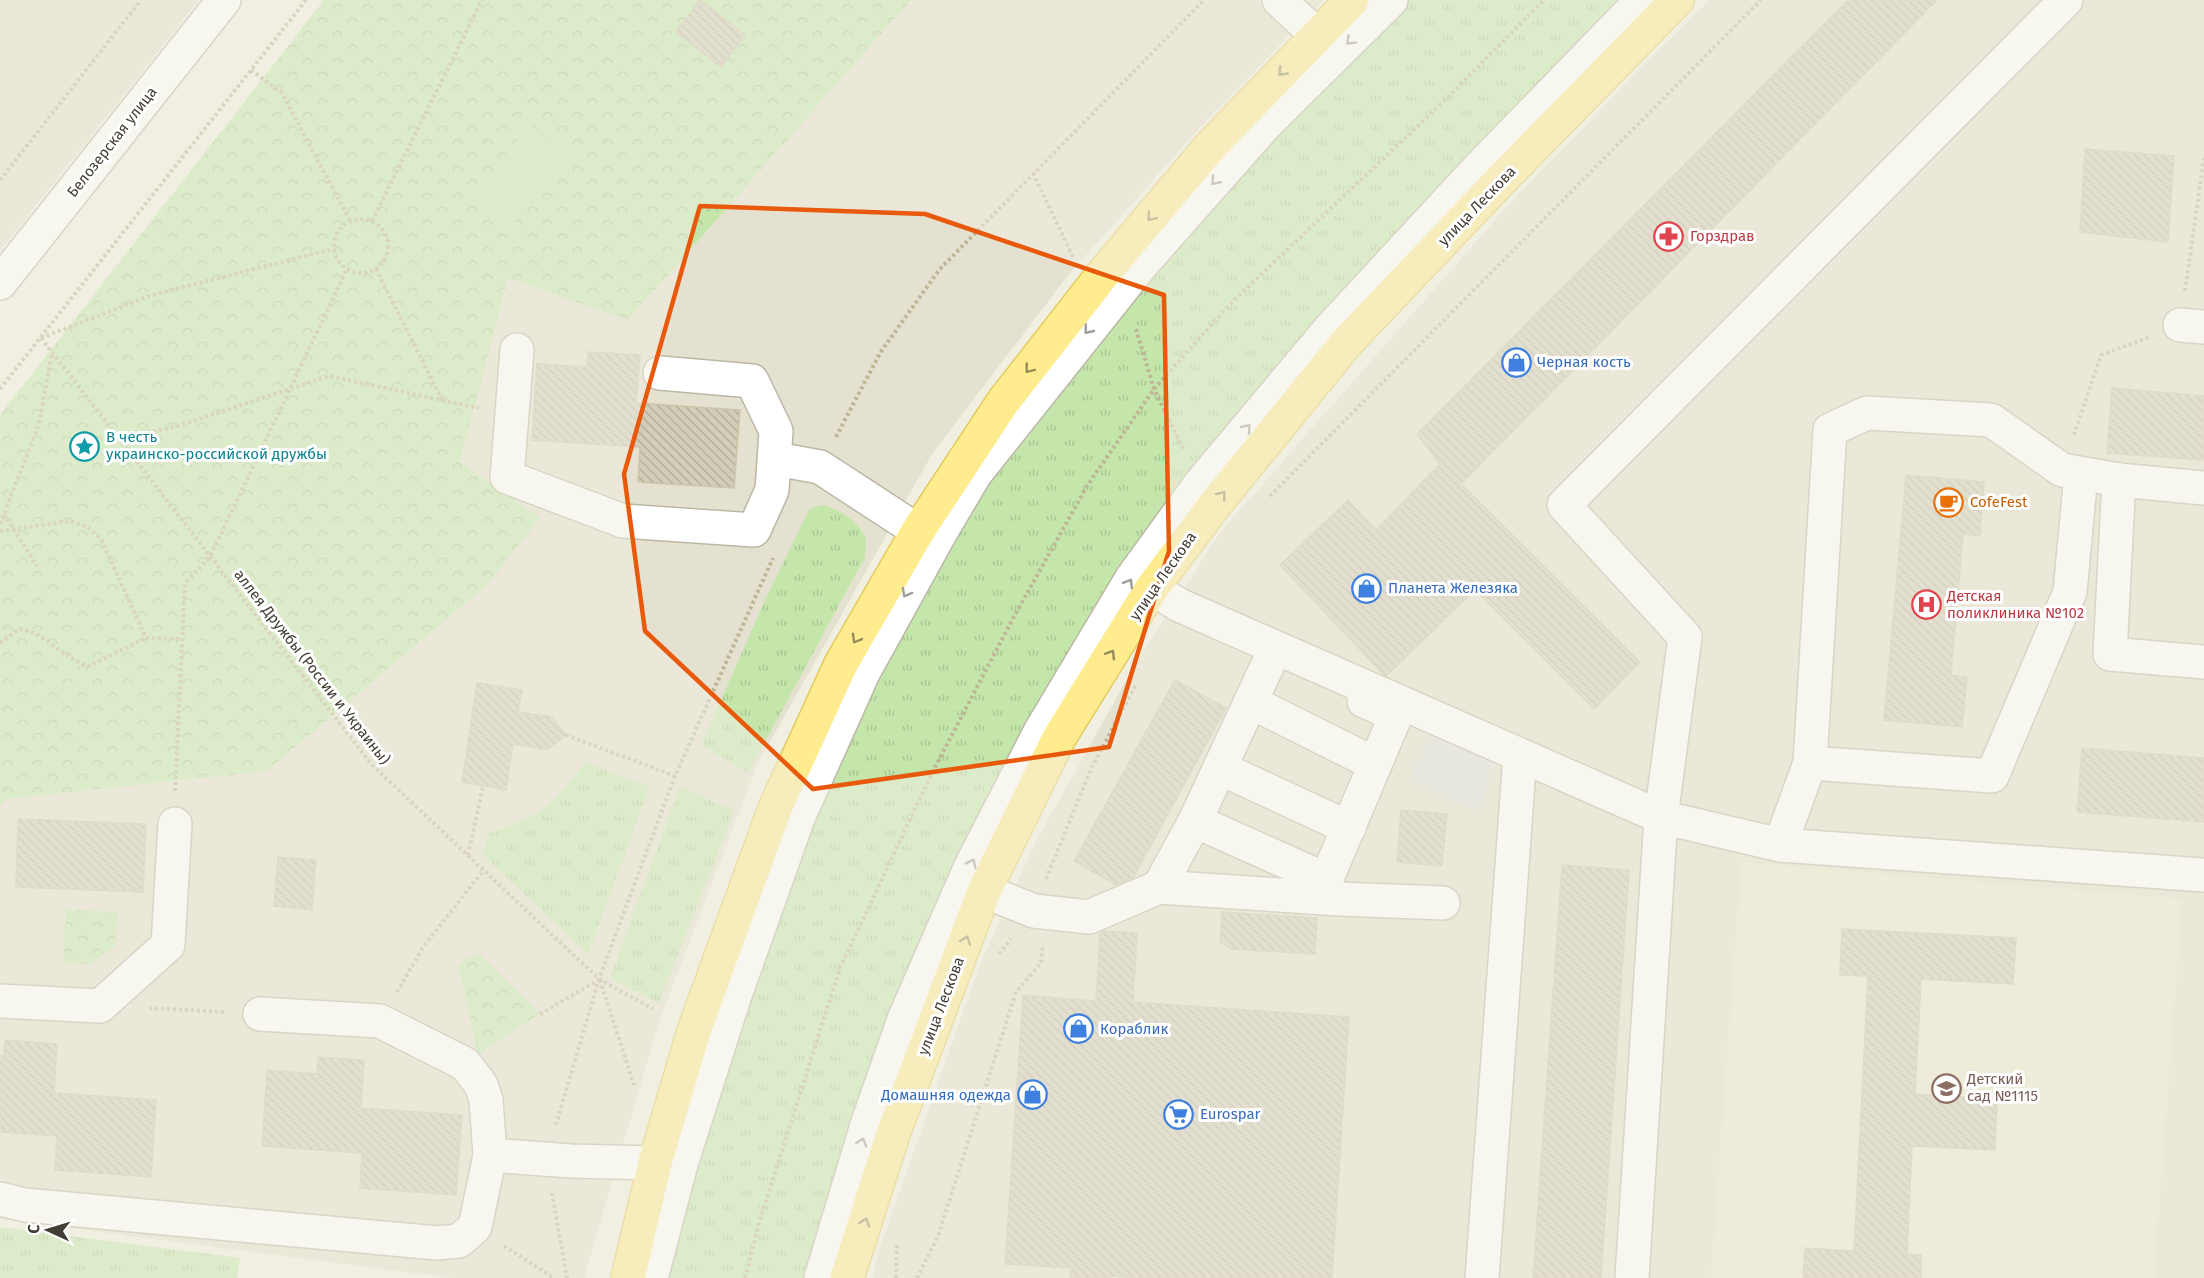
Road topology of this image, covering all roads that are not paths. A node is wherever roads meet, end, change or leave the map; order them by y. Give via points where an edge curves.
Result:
1 (224, 0) edge
2 (1279, 0) edge
3 (1352, 0) edge
4 (1391, 0) edge
5 (1642, 0) edge
6 (1677, 0) edge
7 (2066, 0) edge
8 (1317, 35) junction
9 (0, 283) edge
10 (517, 350) dead end
11 (660, 373) dead end
12 (776, 459) junction
13 (2072, 472) junction
14 (2119, 480) junction
15 (2204, 488) edge
16 (918, 531) junction
17 (1152, 588) junction
18 (1226, 626) junction
19 (1270, 660) junction
20 (2204, 662) edge
21 (1251, 702) junction
22 (1520, 755) junction
23 (1810, 763) junction
24 (1375, 764) junction
25 (1220, 768) junction
26 (1661, 817) junction
27 (1195, 821) junction
28 (175, 824) road end
29 (1349, 828) junction
30 (1780, 845) junction
31 (2204, 875) edge
32 (1159, 887) junction
33 (1323, 889) junction
34 (984, 891) junction
35 (1443, 903) dead end
36 (0, 1001) edge
37 (260, 1014) dead end
38 (490, 1155) junction
39 (655, 1163) junction
40 (0, 1199) edge
41 (628, 1278) edge
42 (651, 1278) edge
43 (821, 1278) edge
44 (847, 1278) edge
45 (1482, 1278) edge
46 (1632, 1278) edge

1 - 9 street, Белозерская улица
2 - 8 street
3 - 8 main road
4 -> 42 street via 1266,124 1142,264 975,474 939,535 863,673 798,818 727,1020 681,1164
43 -> 5 street, улица Лескова via 867,1125 905,1017 970,868 1040,732 1132,578 1201,483 1329,330
17 -> 6 main road, улица Лескова via 1347,342
7 - 26 street via 1564,505 1684,637
8 -> 16 main road via 1209,148 1103,274 1004,402
10 - 12 street via 507,477 622,521 754,530 772,490
11 - 12 street via 752,381 776,431
12 - 16 street via 820,467
13 - 14 street
13 - 23 street via 2070,592 1992,776
13 - 23 street via 1990,420 1867,413 1830,430
14 - 15 street
14 - 20 street via 2110,654
16 -> 39 main road via 841,664 776,806 694,1030
17 - 18 street
34 -> 17 main road, улица Лескова via 1059,738
18 - 19 street
18 - 22 street
19 - 21 street
19 - 24 street via 1396,715
21 - 24 street
21 - 25 street
22 - 26 street
22 - 45 street
23 - 30 street
24 - 29 street
25 - 27 street
25 - 29 street
26 - 30 street
26 - 46 street
27 - 32 street
27 - 33 street
28 - 36 street via 168,945 100,1006
29 - 33 street
30 - 31 street
32 - 33 street
32 - 34 street via 1089,917 1034,911
33 - 35 street
44 -> 34 main road, улица Лескова via 892,1134
37 - 38 street via 380,1021 465,1064 481,1085 486,1100
38 - 39 street
38 - 40 street via 475,1227 459,1241 437,1243 37,1206
39 - 41 main road

